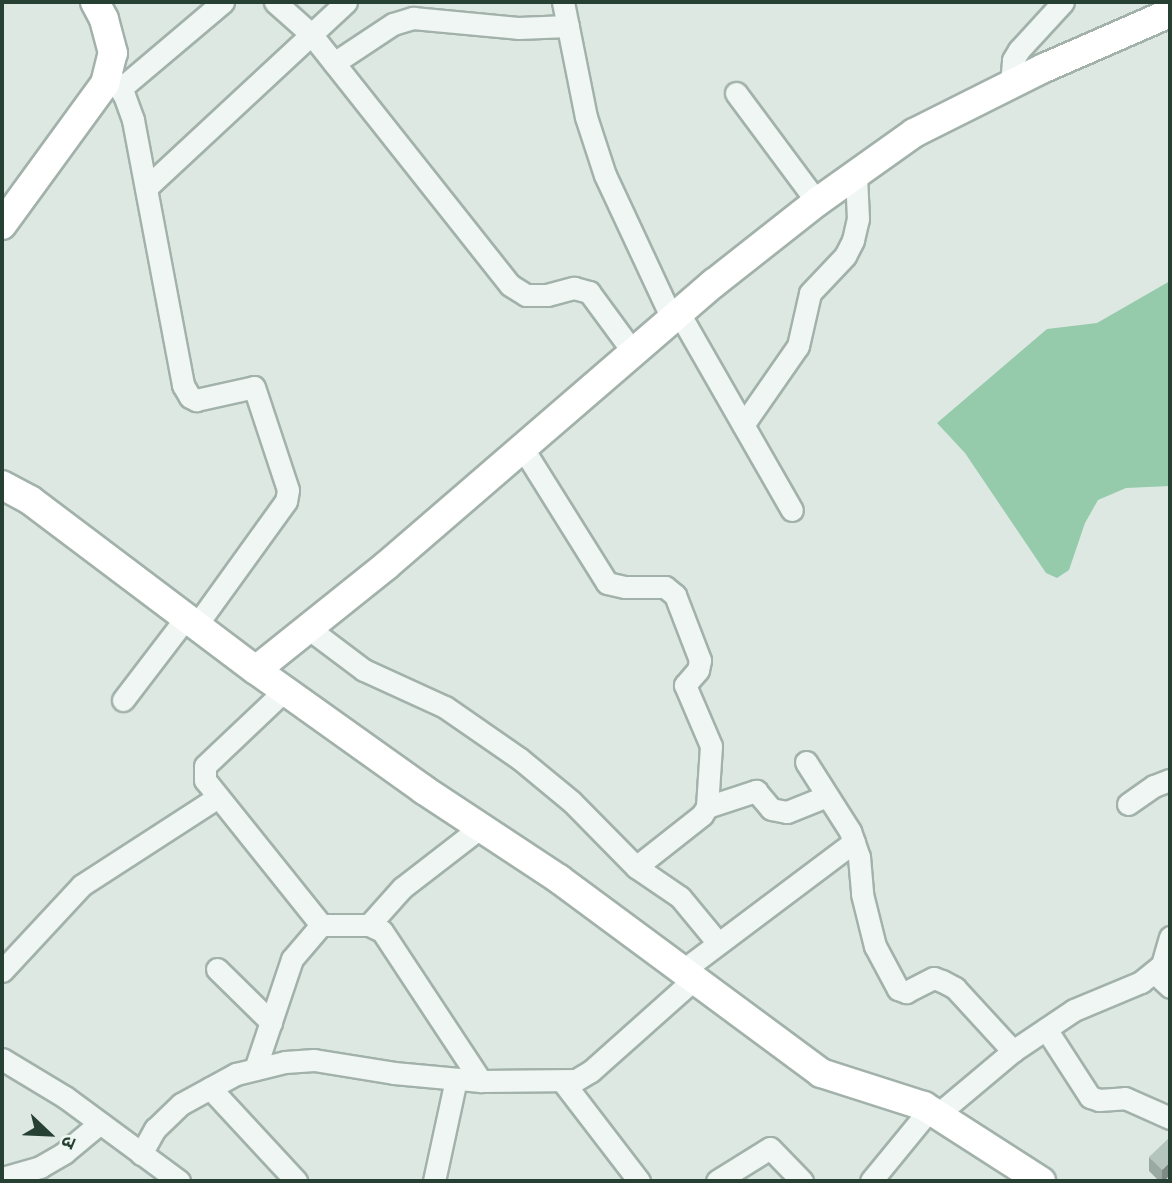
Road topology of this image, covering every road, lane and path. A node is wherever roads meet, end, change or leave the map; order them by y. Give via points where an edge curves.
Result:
1 (95, 2) edge
2 (223, 2) edge
3 (275, 2) edge
4 (345, 2) edge
5 (563, 2) edge
6 (1052, 6) edge
7 (1170, 13) edge
8 (554, 27) junction
9 (311, 34) junction
10 (334, 63) junction
11 (114, 81) junction
12 (1012, 84) junction
13 (736, 93) dead end
14 (856, 175) junction
15 (146, 188) junction
16 (817, 202) junction
17 (2, 225) edge
18 (676, 316) junction
19 (633, 352) junction
20 (743, 425) junction
21 (522, 447) junction
22 (2, 485) edge
23 (792, 510) dead end
24 (190, 623) junction
25 (308, 628) junction
26 (256, 670) junction
27 (285, 691) junction
28 (123, 700) dead end
29 (806, 762) dead end
30 (1170, 780) edge
31 (827, 796) junction
32 (218, 797) junction
33 (1128, 803) dead end
34 (707, 807) junction
35 (481, 827) junction
36 (854, 842) junction
37 (636, 867) junction
38 (321, 925) junction
39 (369, 925) junction
40 (1170, 937) edge
41 (718, 943) junction
42 (217, 969) dead end
43 (2, 971) edge
44 (1154, 972) junction
45 (687, 975) junction
46 (1170, 987) edge
47 (271, 1022) junction
48 (1046, 1029) junction
49 (1013, 1051) junction
50 (2, 1059) edge
51 (255, 1069) junction
52 (456, 1079) junction
53 (481, 1081) junction
54 (563, 1082) junction
55 (210, 1088) junction
56 (934, 1112) junction
57 (1170, 1118) edge
58 (100, 1123) junction
59 (141, 1154) junction
60 (2, 1178) edge
61 (178, 1181) edge
62 (296, 1181) edge
63 (434, 1181) edge
64 (639, 1181) edge
65 (718, 1181) edge
66 (802, 1181) edge
67 (871, 1181) edge
68 (1041, 1181) edge

1 - 11 main road via 111,41
2 - 11 street
3 - 9 street
4 - 9 street
5 - 8 street
6 - 12 street via 1013,60
7 - 12 main road
8 - 10 street via 518,29 413,18 401,20
8 - 18 street via 605,175
9 - 10 street
9 - 15 street
10 - 19 street via 522,293 547,295 574,288 589,292
11 - 15 street via 133,120
11 - 17 main road
12 - 14 main road via 914,133
13 - 16 street
14 - 16 main road
14 - 20 street via 858,219 853,240 845,256 810,293 798,346
15 - 24 street via 183,385 196,400 254,387 288,490 279,510
16 - 18 main road
18 - 19 main road
18 - 20 street
19 - 21 main road
20 - 23 street
21 - 25 main road
21 - 34 street via 607,583 665,587 675,594 700,660 685,685 711,746
22 - 24 main road via 30,500
24 - 26 main road
24 - 28 street
25 - 26 main road
25 - 37 street via 364,670 445,707 520,759 572,802
26 - 27 main road
27 - 32 street via 205,766 205,780
27 - 35 main road
29 - 31 street
30 - 33 street
31 - 34 street via 787,812 771,809 756,791
31 - 36 street
32 - 38 street
32 - 43 street via 99,872
34 - 37 street
35 - 39 street via 402,888
35 - 45 main road
36 - 41 street
36 - 49 street via 875,946 898,989 906,992 934,978 955,988
37 - 41 street via 680,897
38 - 39 street
38 - 47 street via 292,959
39 - 53 street via 382,931
40 - 44 street via 1168,953
41 - 45 street
42 - 47 street
44 - 46 street
44 - 48 street via 1074,1010
45 - 54 street via 591,1071
45 - 56 main road via 821,1073 887,1092
47 - 51 street
48 - 49 street
48 - 57 street via 1090,1097 1125,1098
49 - 56 street
50 - 58 street
51 - 52 street via 314,1060
51 - 55 street
52 - 53 street
52 - 63 street
53 - 54 street
54 - 64 street
55 - 59 street via 181,1104 155,1129
55 - 62 street
56 - 67 street
56 - 68 main road
58 - 59 street
58 - 60 street via 40,1167
59 - 61 street
65 - 66 street via 769,1148

